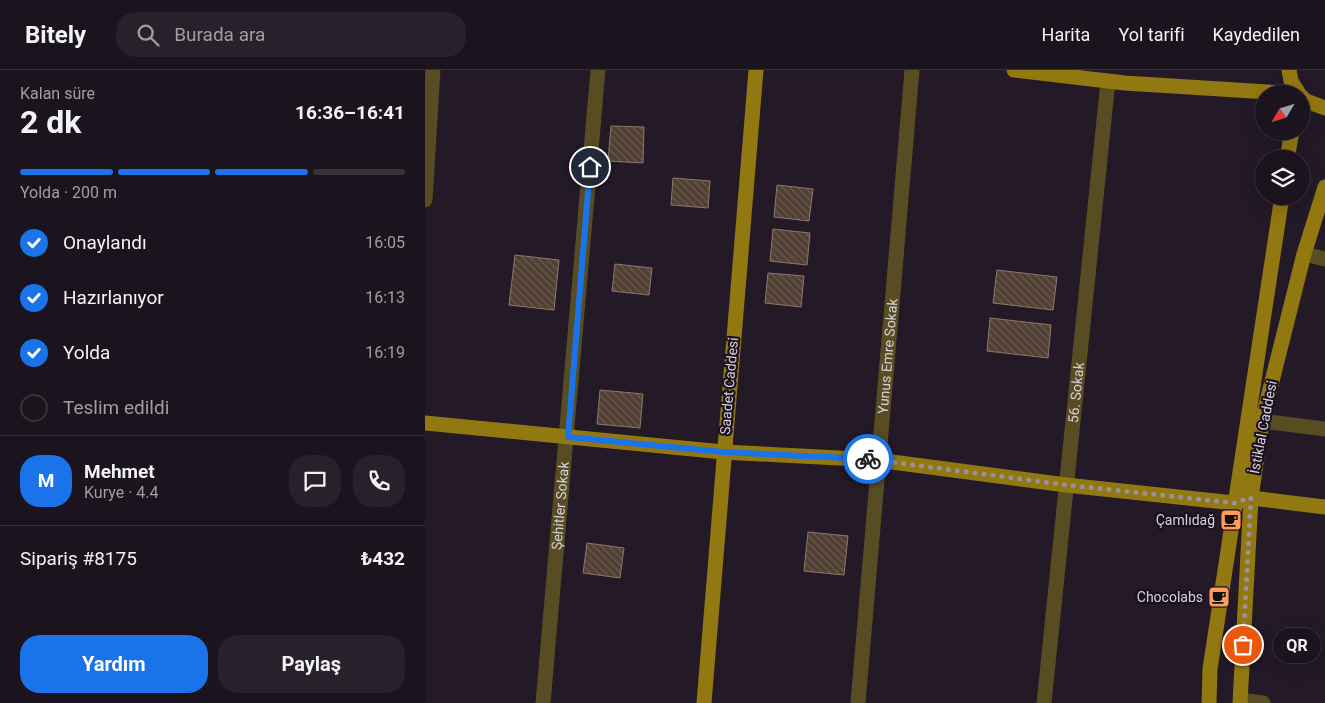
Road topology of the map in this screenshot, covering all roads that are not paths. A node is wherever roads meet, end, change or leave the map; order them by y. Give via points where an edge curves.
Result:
1 (433, 70) edge
2 (598, 70) edge
3 (757, 70) edge
4 (912, 70) edge
5 (1014, 70) edge
6 (1289, 70) edge
7 (1108, 81) junction
8 (1293, 85) edge
9 (1255, 91) edge
10 (1310, 102) edge
11 (1325, 108) edge
12 (1325, 187) edge
13 (425, 200) edge
14 (1281, 205) edge
15 (1304, 254) junction
16 (1325, 260) edge
17 (1263, 422) junction
18 (425, 423) edge
19 (1325, 428) edge
20 (568, 437) junction
21 (723, 452) junction
22 (877, 460) junction
23 (1067, 485) junction
24 (1251, 498) junction
25 (1234, 503) junction
26 (1325, 507) edge
27 (1241, 702) edge
28 (543, 703) edge
29 (704, 703) edge
30 (858, 703) edge
31 (1044, 703) edge
32 (1209, 703) edge
33 (1263, 703) edge

1 - 13 street
2 - 20 street, Şehitler Sokak
3 - 21 main road, Saadet Caddesi
4 - 22 street, Yunus Emre Sokak
5 - 7 main road
6 - 8 main road
7 - 9 main road
7 - 23 street, 56. Sokak
10 - 11 main road
12 - 15 main road, İstiklal Caddesi
14 - 25 main road, İstiklal Caddesi
15 - 16 street
15 - 17 main road, İstiklal Caddesi
17 - 19 street
17 - 24 main road, İstiklal Caddesi
18 - 20 main road
20 - 21 main road
20 - 28 street, Şehitler Sokak
21 - 22 main road
21 - 29 main road, Saadet Caddesi
22 - 23 main road
22 - 30 street, Yunus Emre Sokak
23 - 25 main road
23 - 31 street, 56. Sokak
24 - 25 main road
24 - 26 main road
24 - 27 main road, İstiklal Caddesi
25 - 32 main road, İstiklal Caddesi via 1209,669
27 - 33 street

